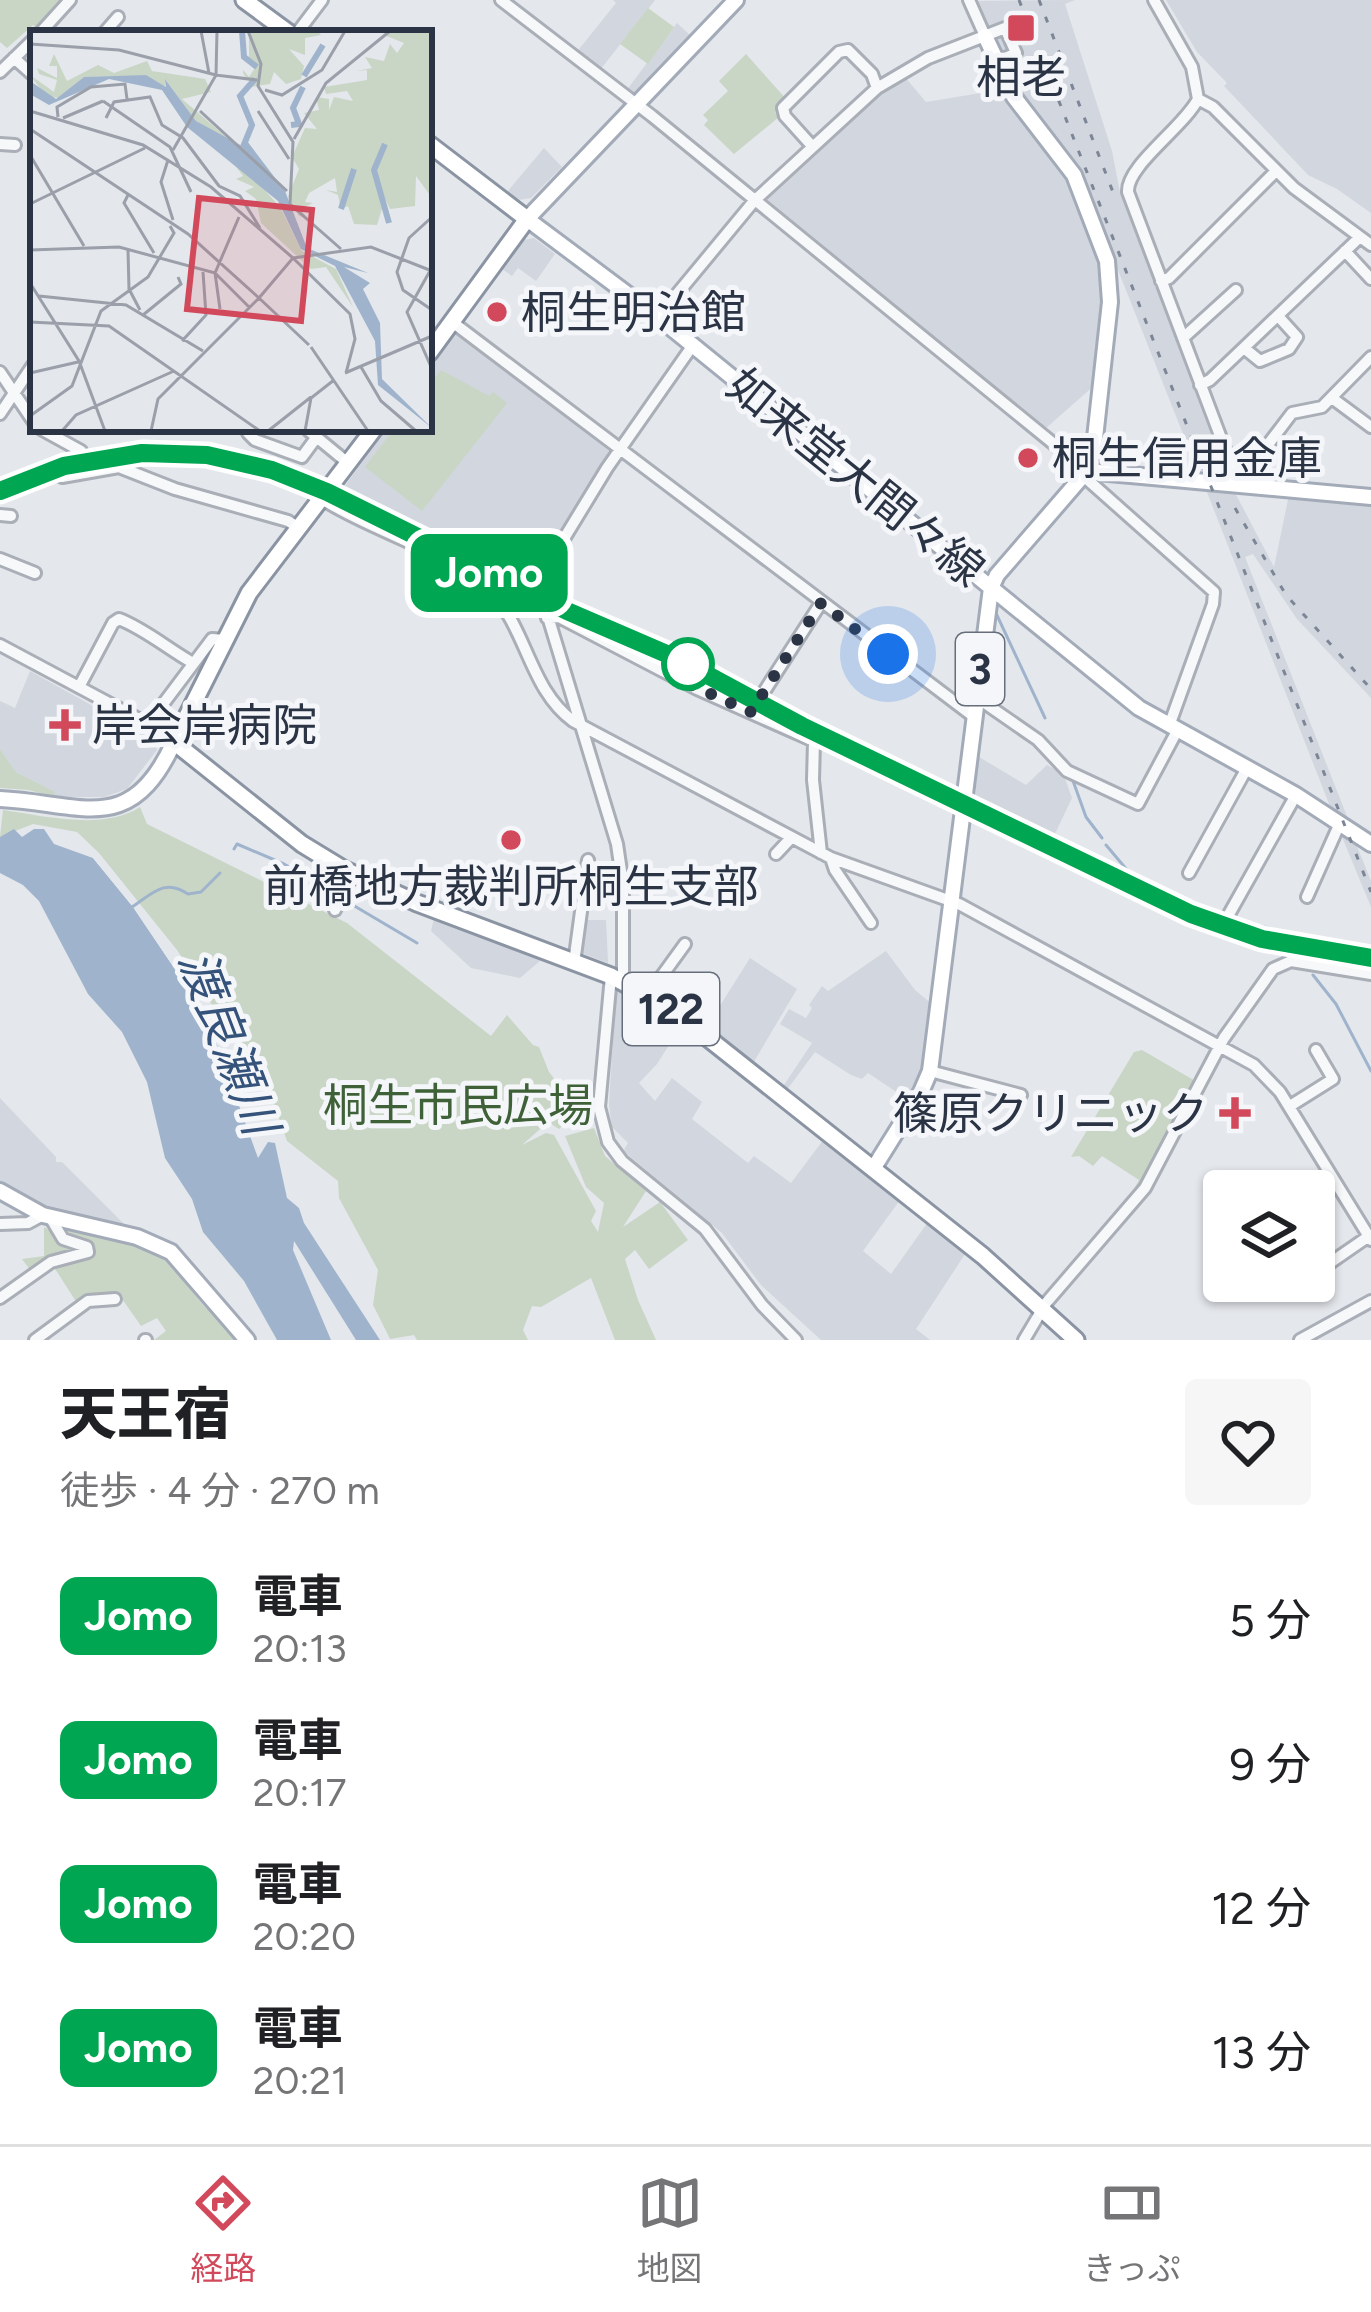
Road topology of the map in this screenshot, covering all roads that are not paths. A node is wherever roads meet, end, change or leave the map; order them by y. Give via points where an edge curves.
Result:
1 (70, 0) edge
2 (244, 0) edge
3 (322, 0) edge
4 (736, 0) edge
5 (969, 0) edge
6 (1154, 0) edge
7 (508, 2) edge
8 (118, 17) dead end
9 (43, 30) edge
10 (107, 30) edge
11 (289, 30) edge
12 (296, 30) edge
13 (985, 36) junction
14 (30, 43) edge
15 (14, 58) junction
16 (997, 62) junction
17 (0, 72) edge
18 (30, 72) edge
19 (877, 88) junction
20 (1198, 99) junction
21 (637, 104) junction
22 (0, 144) edge
23 (15, 145) dead end
24 (432, 146) edge
25 (812, 146) junction
26 (1276, 171) junction
27 (754, 201) junction
28 (527, 219) junction
29 (1366, 241) edge
30 (1346, 251) junction
31 (1371, 278) edge
32 (1161, 281) junction
33 (1236, 290) dead end
34 (1278, 316) junction
35 (658, 317) junction
36 (451, 322) junction
37 (1183, 338) junction
38 (692, 345) junction
39 (1244, 347) junction
40 (432, 349) edge
41 (1371, 357) edge
42 (30, 370) edge
43 (0, 372) edge
44 (1200, 385) junction
45 (14, 394) junction
46 (1332, 398) junction
47 (0, 415) edge
48 (30, 417) edge
49 (1371, 427) edge
50 (47, 432) edge
51 (372, 432) edge
52 (248, 433) dead end
53 (313, 434) edge
54 (620, 450) junction
55 (82, 451) dead end
56 (349, 463) junction
57 (1087, 471) junction
58 (62, 477) dead end
59 (1234, 482) junction
60 (1252, 484) junction
61 (1371, 497) edge
62 (322, 499) junction
63 (299, 528) junction
64 (0, 559) edge
65 (35, 573) dead end
66 (991, 588) junction
67 (821, 603) junction
68 (547, 618) junction
69 (226, 640) junction
70 (0, 645) edge
71 (193, 664) junction
72 (79, 687) junction
73 (976, 697) junction
74 (751, 712) junction
75 (974, 716) junction
76 (148, 724) junction
77 (582, 726) junction
78 (1173, 728) junction
79 (174, 742) junction
80 (1247, 768) junction
81 (1296, 795) junction
82 (0, 799) edge
83 (1340, 824) junction
84 (791, 838) junction
85 (1371, 844) edge
86 (776, 854) dead end
87 (826, 856) junction
88 (588, 860) dead end
89 (350, 873) junction
90 (1189, 873) dead end
91 (1307, 897) dead end
92 (950, 900) junction
93 (335, 910) dead end
94 (1228, 916) dead end
95 (871, 923) dead end
96 (685, 944) dead end
97 (574, 962) junction
98 (1371, 974) edge
99 (617, 979) junction
100 (649, 995) junction
101 (1220, 1046) junction
102 (1316, 1050) dead end
103 (930, 1071) junction
104 (1021, 1095) dead end
105 (1290, 1106) junction
106 (873, 1169) junction
107 (0, 1191) edge
108 (46, 1216) junction
109 (0, 1224) edge
110 (1370, 1238) edge
111 (1335, 1260) edge
112 (0, 1298) edge
113 (115, 1299) dead end
114 (1371, 1301) edge
115 (1042, 1309) junction
116 (35, 1340) edge
117 (248, 1340) edge
118 (796, 1340) edge
119 (1024, 1340) edge
120 (1076, 1340) edge
121 (1300, 1340) edge

1 - 9 street
2 - 11 highway
3 - 12 street
4 - 21 main road
5 - 13 street
6 - 20 street via 1192,67
7 - 21 street
8 - 10 street
13 - 16 main road
13 - 16 street via 1008,30 1016,53
13 - 19 street
14 - 15 street
15 - 17 street
15 - 18 street
16 - 57 main road via 1019,105 1074,175 1107,261 1110,302
19 - 25 street
19 - 25 street via 848,50 838,52 782,111
20 - 26 street
20 - 32 street via 1128,178
21 - 27 street
21 - 28 main road
22 - 23 street
24 - 28 highway
25 - 27 street
26 - 29 street
26 - 32 street
27 - 35 street
27 - 57 street
28 - 35 main road, 如来堂大間々線
28 - 36 highway
29 - 30 street
30 - 31 street
30 - 34 street
32 - 37 street
33 - 37 street
34 - 39 street
34 - 39 street via 1297,337 1289,349 1260,361
35 - 38 main road, 如来堂大間々線
36 - 40 highway
36 - 54 street
37 - 44 street
38 - 54 street
38 - 66 main road, 如来堂大間々線
39 - 44 street
41 - 46 street
42 - 45 street
43 - 45 street
44 - 59 street
45 - 47 street
45 - 48 street
46 - 49 street
46 - 60 street via 1320,409 1292,413 1257,459
50 - 55 street
51 - 56 highway
52 - 53 street via 302,457
53 - 56 street
54 - 67 street
54 - 68 street via 543,573
56 - 62 highway
57 - 59 main road
57 - 66 main road, 3
57 - 78 street via 1214,592
58 - 63 street via 119,467
59 - 60 main road
60 - 61 main road
62 - 63 highway
62 - 77 street via 489,590 548,699
63 - 69 highway via 249,592
64 - 65 street
66 - 73 main road, 3
66 - 78 main road, 如来堂大間々線
67 - 74 street
67 - 75 street
68 - 74 street via 559,616
68 - 77 street
69 - 71 street via 212,639
69 - 79 highway
70 - 72 street
71 - 72 street via 119,619
71 - 76 street
72 - 76 street
73 - 75 main road, 3
73 - 78 street via 1068,772 1138,804
74 - 87 street via 814,741 814,799
75 - 92 main road, 3
76 - 79 street
77 - 84 street
77 - 99 street via 621,862 626,973
78 - 80 main road, 如来堂大間々線
79 - 82 main road via 146,789 113,809
79 - 89 highway, 122
80 - 81 main road, 如来堂大間々線
80 - 90 street
81 - 83 main road, 如来堂大間々線
81 - 94 street
83 - 85 main road, 如来堂大間々線
83 - 91 street
84 - 86 street
84 - 87 street
87 - 92 street
87 - 95 street
88 - 97 street
89 - 93 street
89 - 97 highway, 122
92 - 101 street
92 - 103 main road, 3
96 - 100 street
97 - 99 highway, 122
98 - 101 street via 1283,962
99 - 100 highway, 122
99 - 118 street via 599,1107 608,1142 705,1228
100 - 106 highway, 122
101 - 105 street via 1266,1075
101 - 115 street via 1145,1188
102 - 105 street via 1333,1079
103 - 104 street
103 - 106 main road, 3
105 - 110 street
106 - 115 highway, 122
107 - 108 main road
108 - 109 street
108 - 112 street via 63,1239 88,1252 51,1262
108 - 117 main road via 171,1252
110 - 111 street
113 - 116 street via 88,1300
114 - 121 street
115 - 119 street
115 - 120 highway, 122

